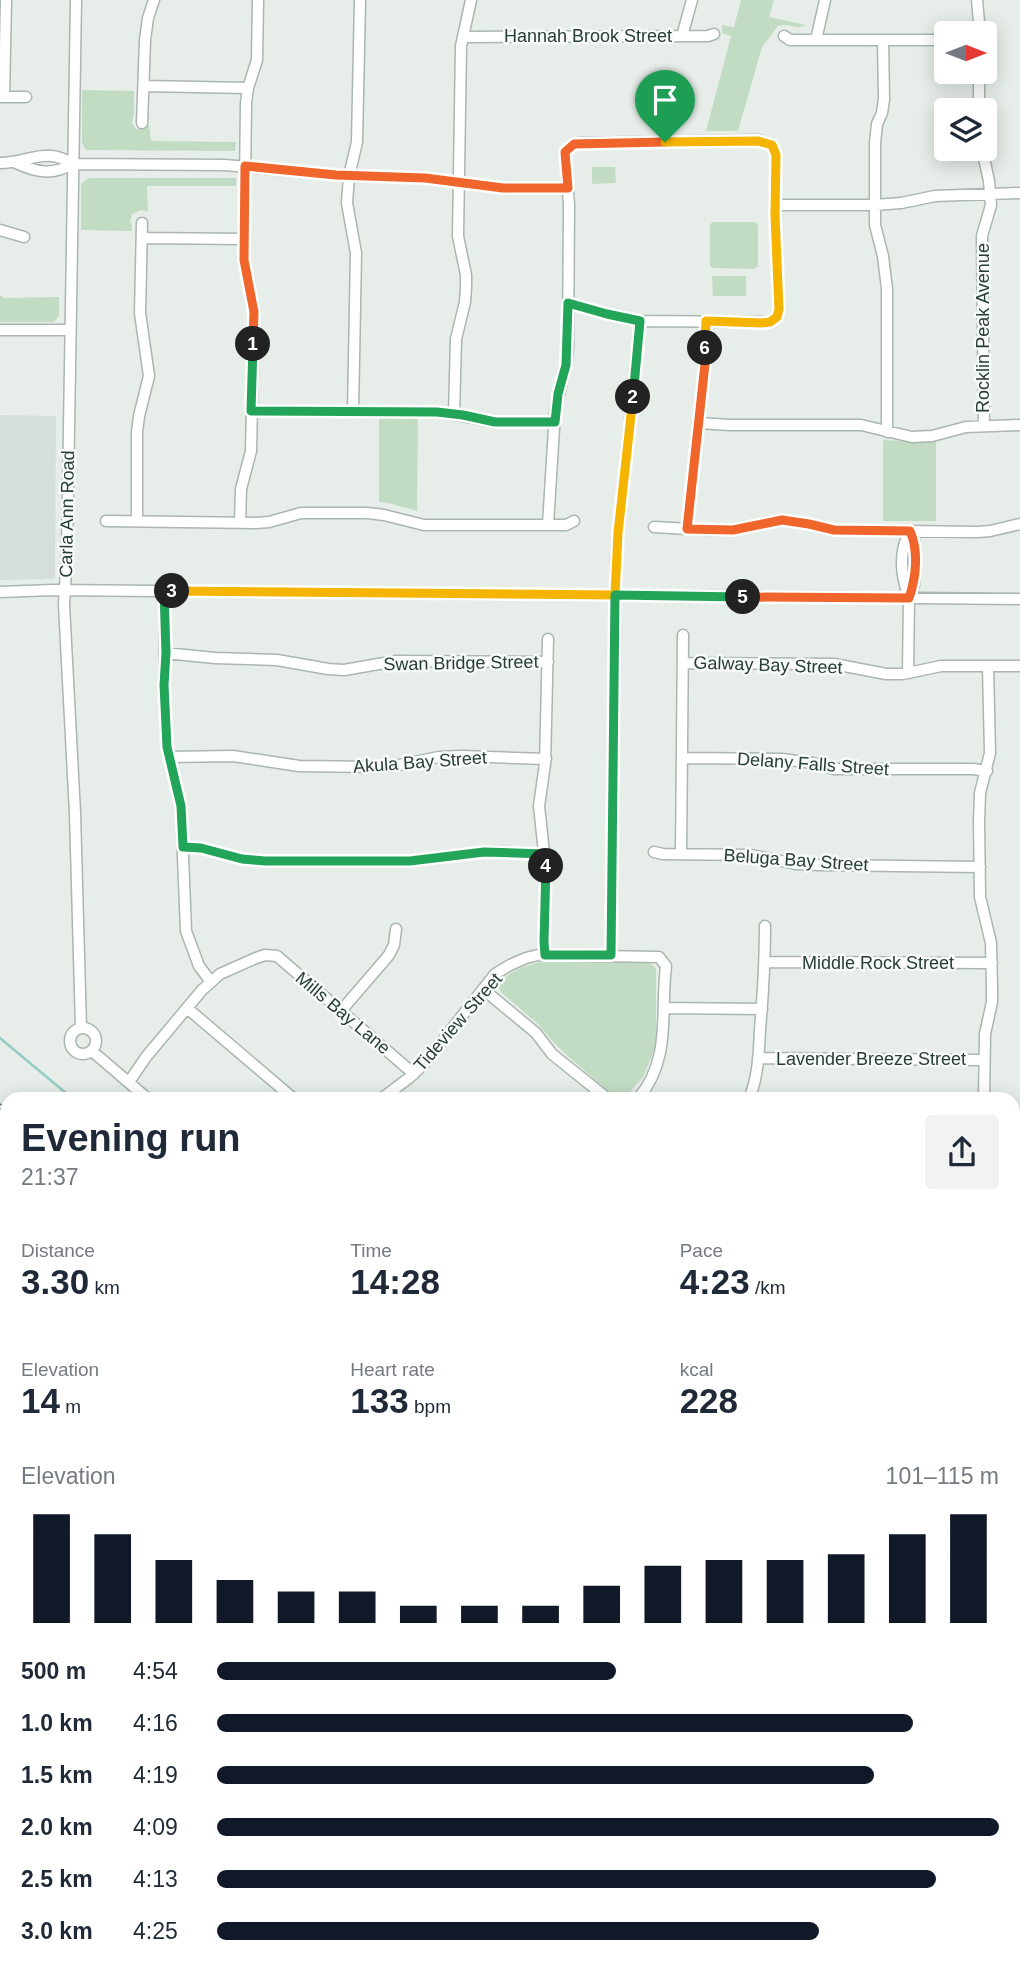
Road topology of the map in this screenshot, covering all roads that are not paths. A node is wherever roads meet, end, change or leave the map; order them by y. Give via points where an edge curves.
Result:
1 (6, 0) edge
2 (76, 0) edge
3 (154, 0) edge
4 (258, 0) edge
5 (360, 0) edge
6 (471, 0) edge
7 (692, 0) edge
8 (825, 0) edge
9 (977, 0) edge
10 (979, 21) edge
11 (714, 34) dead end
12 (682, 36) junction
13 (784, 36) dead end
14 (463, 37) junction
15 (816, 40) junction
16 (883, 40) junction
17 (934, 40) edge
18 (144, 86) junction
19 (248, 88) junction
20 (2, 97) edge
21 (26, 97) dead end
22 (142, 123) dead end
23 (985, 161) edge
24 (0, 163) edge
25 (16, 163) junction
26 (72, 164) junction
27 (245, 166) junction
28 (349, 176) junction
29 (459, 183) junction
30 (568, 188) junction
31 (1020, 193) edge
32 (990, 194) junction
33 (775, 205) junction
34 (875, 205) junction
35 (142, 223) dead end
36 (0, 230) edge
37 (24, 237) dead end
38 (142, 238) junction
39 (244, 239) junction
40 (568, 303) junction
41 (640, 321) junction
42 (706, 321) junction
43 (0, 330) edge
44 (70, 330) junction
45 (251, 411) junction
46 (353, 412) junction
47 (454, 415) junction
48 (555, 422) junction
49 (698, 423) junction
50 (1020, 425) edge
51 (984, 426) junction
52 (887, 432) junction
53 (106, 521) dead end
54 (574, 521) dead end
55 (136, 522) junction
56 (240, 523) junction
57 (548, 524) junction
58 (1020, 524) edge
59 (654, 527) dead end
60 (687, 529) junction
61 (910, 531) junction
62 (65, 590) junction
63 (164, 591) junction
64 (0, 592) edge
65 (615, 595) junction
66 (909, 598) junction
67 (1020, 599) edge
68 (683, 635) dead end
69 (548, 639) dead end
70 (166, 653) junction
71 (548, 662) junction
72 (683, 663) junction
73 (988, 666) junction
74 (1020, 666) edge
75 (908, 673) junction
76 (169, 757) junction
77 (682, 758) junction
78 (546, 759) junction
79 (987, 771) junction
80 (183, 847) junction
81 (654, 852) dead end
82 (545, 854) junction
83 (681, 854) junction
84 (980, 867) junction
85 (765, 926) dead end
86 (396, 929) dead end
87 (545, 955) junction
88 (611, 955) junction
89 (765, 962) junction
90 (992, 963) junction
91 (211, 982) junction
92 (483, 989) junction
93 (187, 1008) junction
94 (664, 1008) junction
95 (762, 1009) junction
96 (340, 1012) junction
97 (81, 1028) junction
98 (92, 1051) junction
99 (758, 1058) junction
100 (984, 1060) junction
101 (414, 1073) junction
102 (128, 1082) junction
103 (140, 1092) edge
104 (287, 1092) edge
105 (390, 1092) edge
106 (599, 1092) edge
107 (643, 1092) edge
108 (751, 1092) edge
109 (984, 1092) edge

1 - 20 street
2 - 26 street, Carla Ann Road
3 - 18 street via 145,40
4 - 19 street via 257,60
5 - 28 street via 357,142
6 - 14 street
7 - 12 street
8 - 15 street
9 - 10 street
11 - 12 street, Hannah Brook Street
12 - 14 street, Hannah Brook Street
13 - 15 street
14 - 29 street
15 - 16 street
16 - 17 street
16 - 34 street via 884,99 875,143
18 - 19 street
18 - 22 street
19 - 27 street
20 - 21 street
23 - 32 street, Rocklin Peak Avenue
24 - 25 street
25 - 26 street via 35,171 61,171
25 - 26 street via 33,156 61,156
26 - 27 street
26 - 44 street, Carla Ann Road
27 - 28 street
27 - 39 street
28 - 29 street
28 - 46 street via 347,203 356,253
29 - 30 street
29 - 47 street via 458,236 467,287 456,339
30 - 33 street via 565,152 574,144 758,141 772,145 776,155
30 - 40 street
31 - 32 street
32 - 34 street
32 - 51 street, Rocklin Peak Avenue via 982,236
33 - 34 street
33 - 42 street via 777,317 762,323
34 - 52 street via 887,289
35 - 38 street
36 - 37 street
38 - 39 street
38 - 55 street via 140,313 149,376 137,432
39 - 45 street via 254,312
40 - 41 street
40 - 48 street via 566,365
41 - 42 street
41 - 65 street
42 - 49 street
43 - 44 street
44 - 62 street, Carla Ann Road
45 - 46 street
45 - 56 street via 251,451 241,489
46 - 47 street
47 - 48 street via 495,422
48 - 57 street
49 - 52 street via 861,425
49 - 60 street
50 - 51 street
51 - 52 street via 932,436
53 - 55 street
54 - 57 street
55 - 56 street
56 - 57 street via 269,522 301,513 368,513 424,524
58 - 61 street via 990,531
59 - 60 street
60 - 61 street via 733,530 782,520 834,530
61 - 66 street via 915,562
62 - 63 street
62 - 64 street
62 - 97 street, Carla Ann Road
63 - 65 street
63 - 70 street
65 - 66 street
65 - 88 street
66 - 67 street
66 - 75 street
68 - 72 street
69 - 71 street
70 - 71 street, Swan Bridge Street via 344,670 396,661
70 - 76 street
71 - 78 street
72 - 75 street, Galway Bay Street via 834,664 886,674
72 - 77 street
73 - 74 street, Galway Bay Street
73 - 75 street, Galway Bay Street via 941,666
73 - 79 street
76 - 78 street, Akula Bay Street via 233,756 299,765 373,767 439,757
76 - 80 street via 181,806
77 - 79 street, Delany Falls Street via 790,759 834,769
77 - 83 street
78 - 82 street via 539,806
79 - 84 street via 979,803
80 - 82 street via 265,861 410,861 484,852
80 - 91 street via 186,931 199,966
81 - 83 street, Beluga Bay Street
82 - 87 street
83 - 84 street, Beluga Bay Street via 751,855 796,864
84 - 90 street via 980,897
85 - 89 street
86 - 96 street via 389,955
87 - 88 street, Tideview Street
87 - 92 street, Tideview Street via 510,965
88 - 94 street, Tideview Street via 659,957 666,966
89 - 90 street, Middle Rock Street
89 - 95 street
90 - 100 street
91 - 93 street
91 - 96 street, Mills Bay Lane via 239,964 276,956
92 - 101 street, Tideview Street
92 - 106 street
93 - 102 street
93 - 104 street
94 - 95 street
94 - 107 street via 663,1044
95 - 99 street
96 - 101 street, Mills Bay Lane
97 - 98 street, Carla Ann Road via 95,1035
97 - 98 street, Carla Ann Road via 71,1036 73,1049 84,1054
98 - 102 street
99 - 100 street, Lavender Breeze Street
99 - 108 street
100 - 109 street
101 - 105 street, Tideview Street
102 - 103 street

